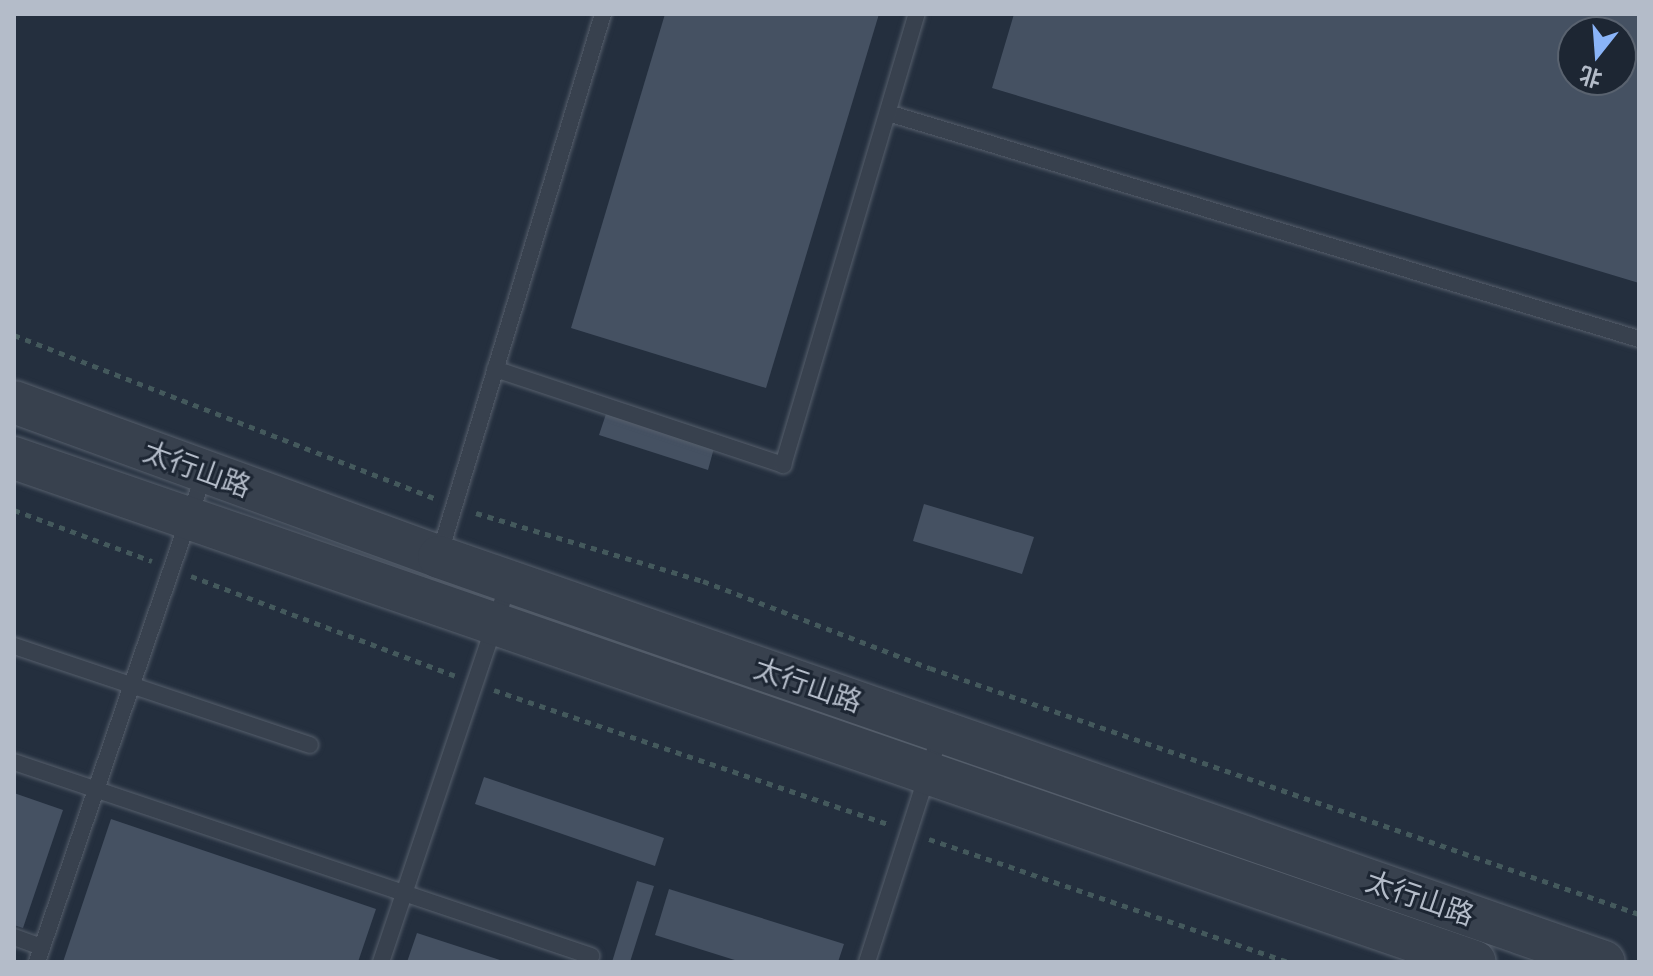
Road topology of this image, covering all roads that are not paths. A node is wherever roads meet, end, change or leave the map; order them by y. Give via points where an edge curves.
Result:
1 (603, 14) edge
2 (917, 14) edge
3 (888, 113) junction
4 (1639, 339) edge
5 (495, 369) junction
6 (14, 402) edge
7 (14, 458) edge
8 (205, 471) junction
9 (189, 519) junction
10 (439, 557) junction
11 (509, 581) junction
12 (494, 624) junction
13 (14, 646) edge
14 (131, 686) junction
15 (941, 731) junction
16 (310, 745) dead end
17 (14, 762) edge
18 (927, 773) junction
19 (96, 790) junction
20 (404, 893) junction
21 (14, 937) edge
22 (40, 954) edge
23 (1562, 955) edge
24 (591, 956) dead end
25 (381, 962) edge
26 (867, 962) edge
27 (1475, 962) edge
28 (1604, 962) edge

1 - 5 lane
2 - 3 lane
3 - 4 lane
3 - 5 lane via 783,465
5 - 10 lane
6 - 8 street, 太行山路
7 - 9 street, 太行山路
8 - 9 lane
8 - 10 street, 太行山路
9 - 12 street, 太行山路
9 - 14 lane
10 - 11 street, 太行山路
11 - 12 lane
11 - 15 street, 太行山路
12 - 18 street, 太行山路
12 - 20 lane
13 - 14 lane
14 - 16 lane
14 - 19 lane
15 - 18 lane
15 - 23 street, 太行山路
17 - 19 lane
18 - 26 lane
18 - 27 street, 太行山路
19 - 20 lane
19 - 22 lane
20 - 24 lane
20 - 25 lane
21 - 22 lane
23 - 28 street, 太行山路

